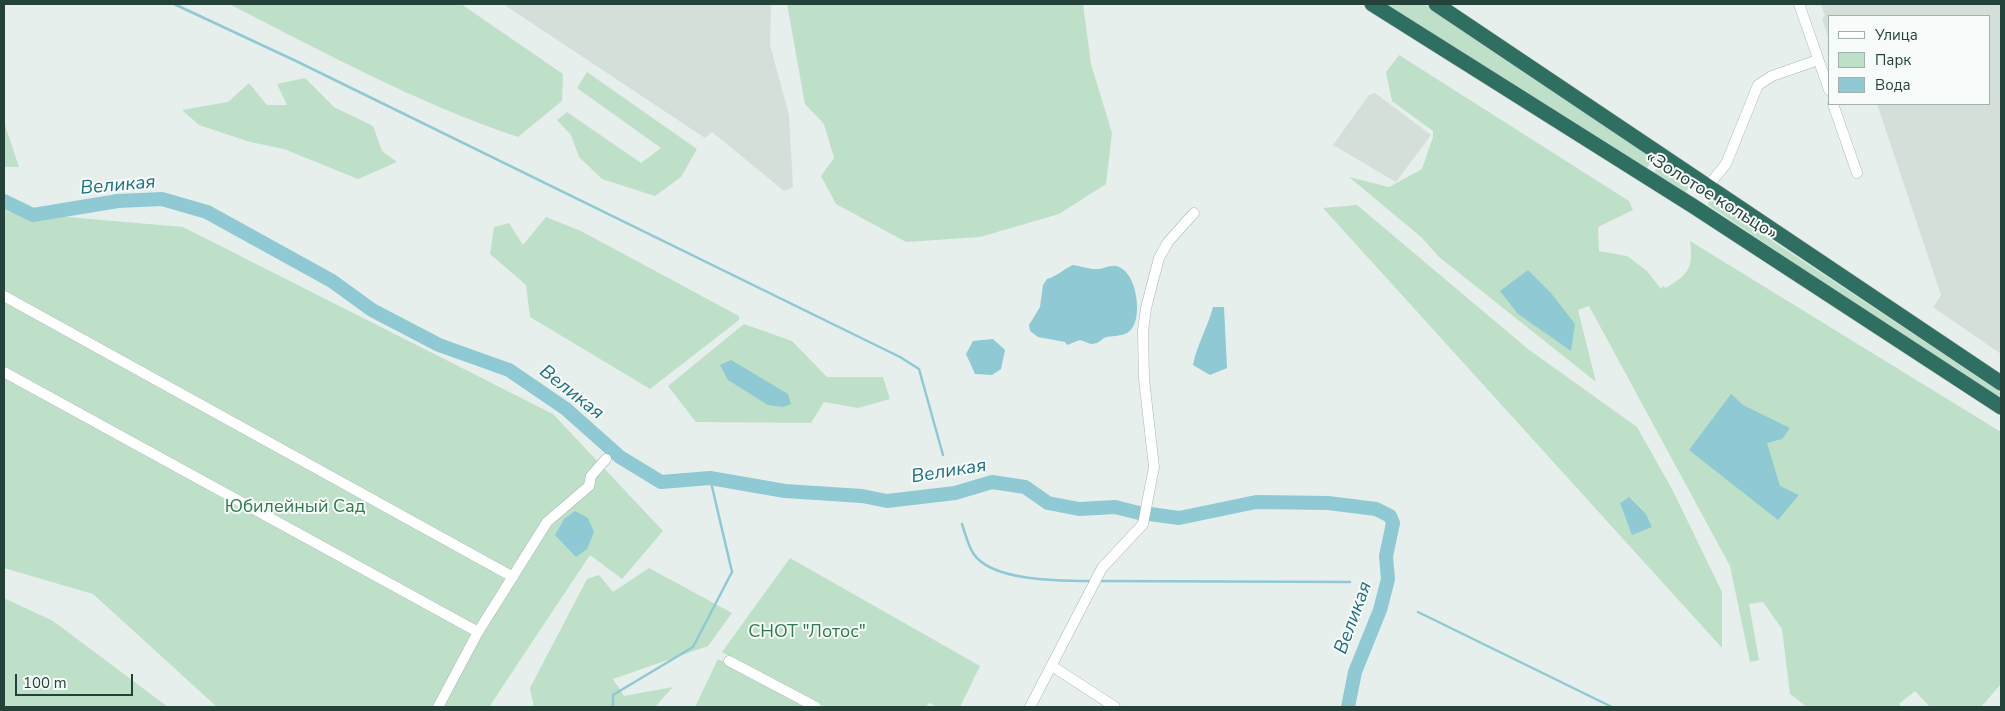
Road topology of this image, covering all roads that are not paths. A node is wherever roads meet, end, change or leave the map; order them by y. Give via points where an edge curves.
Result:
1 (1372, 4) edge
2 (1436, 4) edge
3 (1799, 4) edge
4 (1818, 60) junction
5 (1828, 87) edge
6 (1833, 105) edge
7 (1857, 174) dead end
8 (1708, 186) junction
9 (1693, 206) junction
10 (1194, 213) dead end
11 (4, 296) edge
12 (4, 372) edge
13 (2001, 383) edge
14 (2001, 407) edge
15 (606, 459) dead end
16 (513, 577) junction
17 (478, 632) junction
18 (729, 661) dead end
19 (1052, 666) junction
20 (438, 707) edge
21 (816, 707) edge
22 (1030, 707) edge
23 (1115, 707) edge

1 - 9 highway, «Золотое кольцо»
2 - 8 highway, «Золотое кольцо»
3 - 4 street
4 - 5 street
4 - 8 street via 1772,76 1758,85 1726,164
6 - 7 street
8 - 9 highway
8 - 13 highway, «Золотое кольцо»
9 - 14 highway, «Золотое кольцо»
10 - 19 street via 1168,242 1159,258 1146,308 1144,378 1154,467 1145,518 1140,528 1102,568
11 - 16 street
12 - 17 street
15 - 16 street via 590,476 589,486 546,522
16 - 17 street
17 - 20 street
18 - 21 street
19 - 22 street
19 - 23 street

